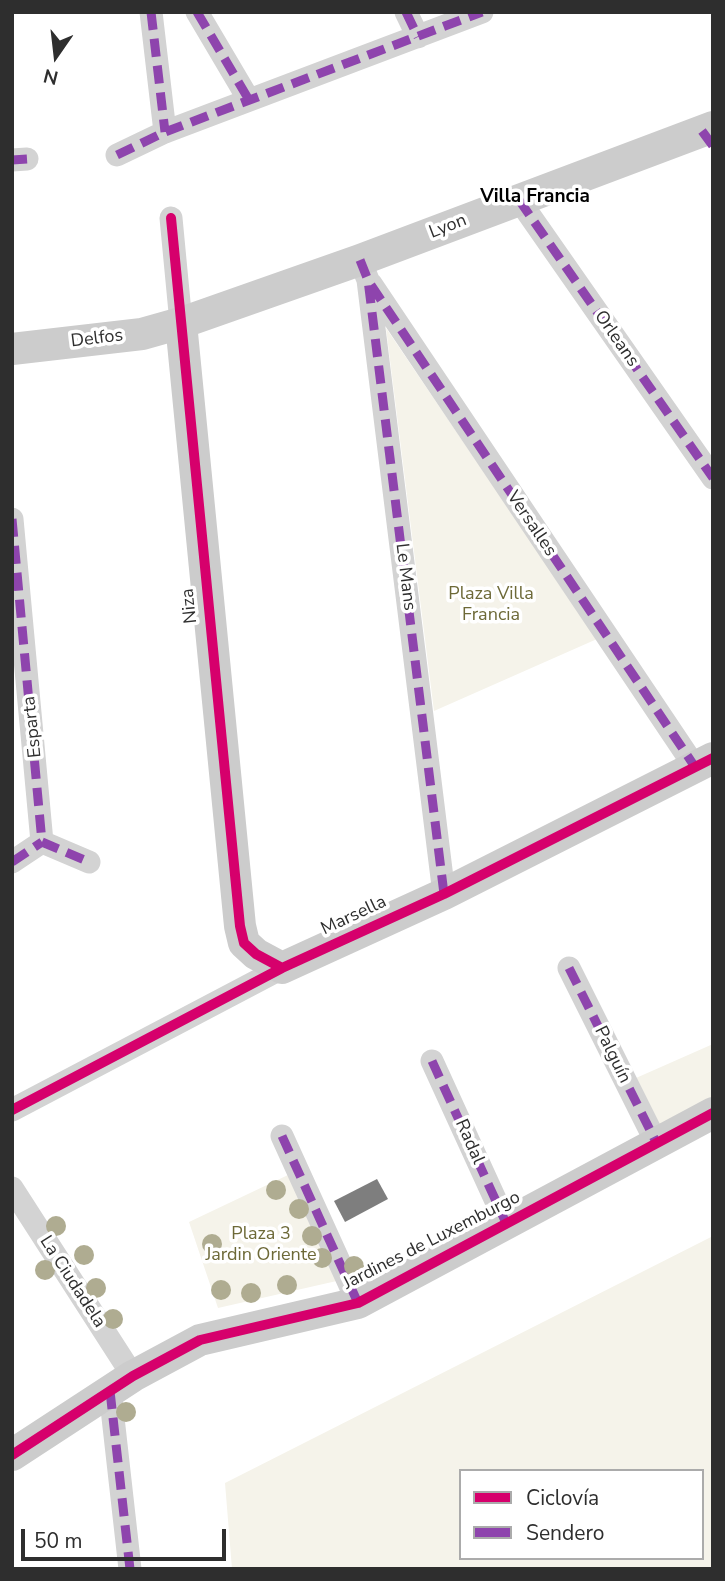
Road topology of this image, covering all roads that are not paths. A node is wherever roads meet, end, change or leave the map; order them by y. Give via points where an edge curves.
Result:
1 (151, 12) edge
2 (197, 12) edge
3 (406, 12) edge
4 (482, 12) edge
5 (418, 37) junction
6 (249, 100) junction
7 (165, 132) junction
8 (709, 135) edge
9 (117, 155) dead end
10 (519, 200) junction
11 (171, 218) dead end
12 (364, 270) junction
13 (181, 323) junction
14 (12, 349) edge
15 (713, 478) edge
16 (12, 519) edge
17 (704, 762) edge
18 (42, 842) junction
19 (12, 862) edge
20 (89, 862) dead end
21 (444, 894) junction
22 (282, 968) junction
23 (569, 968) dead end
24 (432, 1061) dead end
25 (12, 1110) edge
26 (713, 1113) edge
27 (282, 1136) dead end
28 (656, 1142) junction
29 (12, 1188) edge
30 (506, 1223) junction
31 (358, 1303) junction
32 (121, 1383) junction
33 (12, 1455) edge
34 (130, 1569) edge

1 - 7 street
2 - 6 street
3 - 5 street
4 - 5 street
5 - 6 street
6 - 7 street
7 - 9 street
8 - 10 street, Lyon
10 - 12 street, Lyon
10 - 15 street, Orleans
11 - 13 street, Niza
12 - 13 street, Lyon
12 - 17 street, Versalles
12 - 21 street, Le Mans
13 - 14 street, Delfos via 142,334
13 - 22 street, Niza via 240,926 244,943
16 - 18 street, Esparta
17 - 21 street, Marsella
18 - 19 street
18 - 20 street
21 - 22 street, Marsella
22 - 25 street, Marsella
23 - 28 street, Palguín
24 - 30 street, Radal
26 - 28 street, Jardines de Luxemburgo
27 - 31 street
28 - 30 street, Jardines de Luxemburgo
29 - 32 street, La Ciudadela
30 - 31 street, Jardines de Luxemburgo
31 - 32 street, Jardines de Luxemburgo via 200,1340
32 - 33 street, Jardines de Luxemburgo
32 - 34 street

